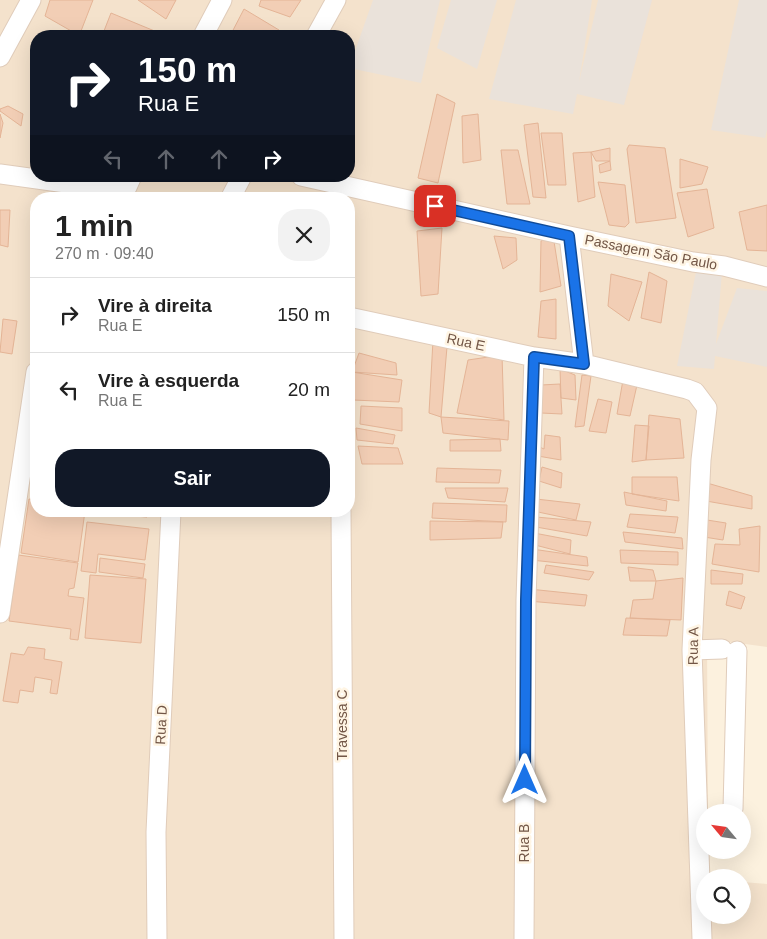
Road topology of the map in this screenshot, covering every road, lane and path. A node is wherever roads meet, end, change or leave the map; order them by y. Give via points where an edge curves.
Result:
1 (31, 0) edge
2 (222, 0) edge
3 (336, 0) edge
4 (206, 30) edge
5 (319, 30) edge
6 (0, 57) edge
7 (0, 174) edge
8 (129, 182) edge
9 (328, 182) edge
10 (63, 191) edge
11 (569, 236) junction
12 (767, 276) edge
13 (355, 317) edge
14 (534, 357) junction
15 (584, 364) junction
16 (662, 384) joint
17 (30, 412) edge
18 (171, 517) edge
19 (341, 517) edge
20 (0, 613) edge
21 (692, 650) junction
22 (733, 804) edge
23 (157, 939) edge
24 (344, 939) edge
25 (524, 939) edge
26 (702, 939) edge

1 - 6 street
2 - 4 street
3 - 5 street
7 - 10 street
8 - 10 street
9 - 11 street, Passagem São Paulo
11 - 12 street, Passagem São Paulo
11 - 15 street
13 - 14 street, Rua E
14 - 15 street, Rua E
14 - 25 street, Rua B via 526,600
15 - 16 street, Rua E
16 - 21 street, Rua A via 695,392 707,408 701,460
17 - 20 street
18 - 23 street, Rua D via 156,832
19 - 24 street, Travessa C
21 - 22 street via 730,650
21 - 26 street, Rua A

